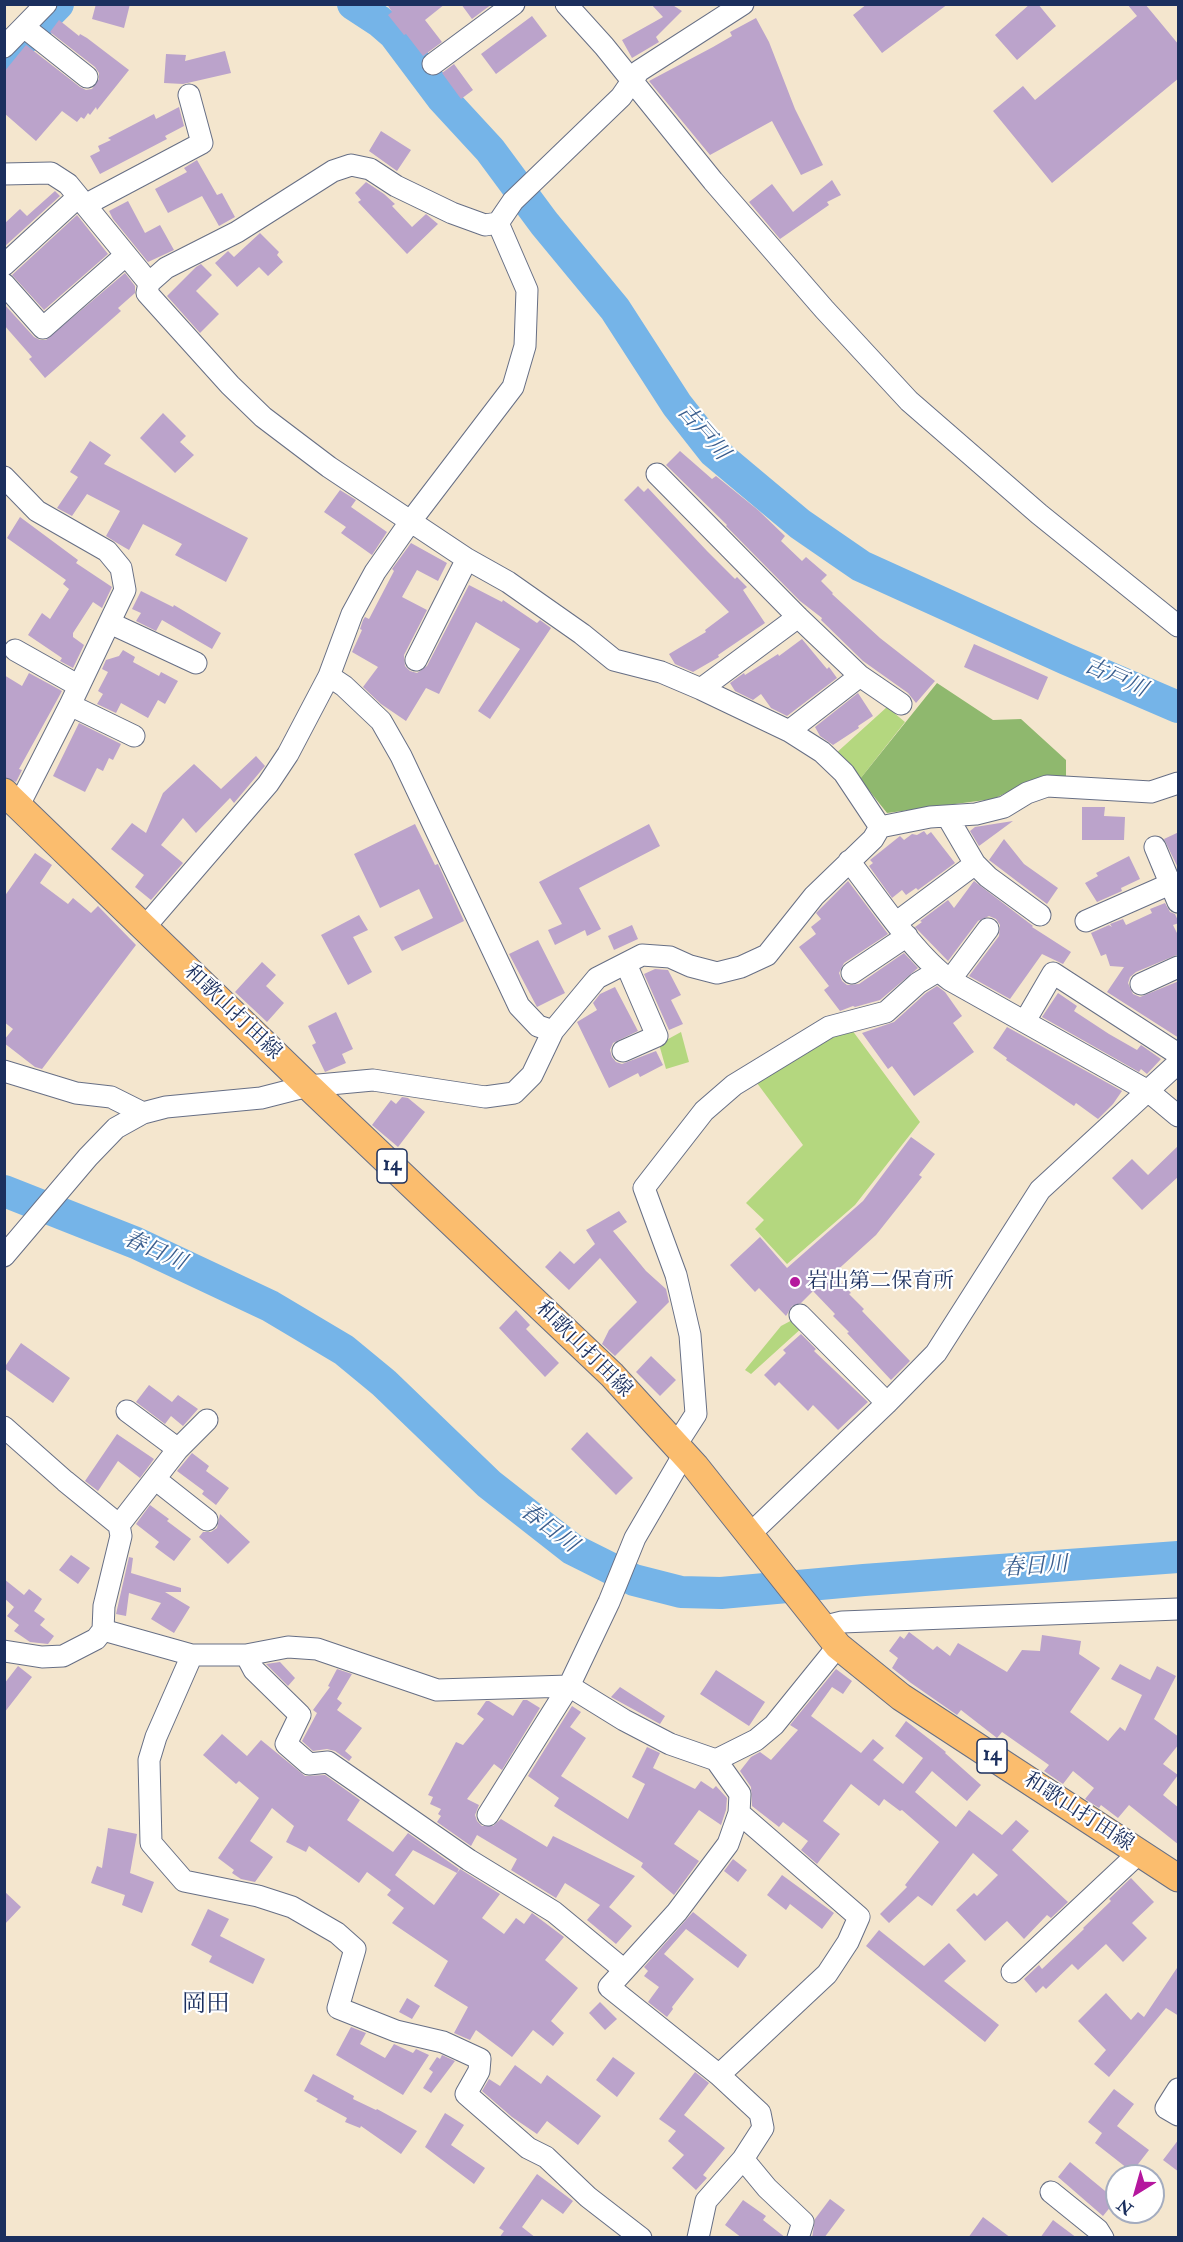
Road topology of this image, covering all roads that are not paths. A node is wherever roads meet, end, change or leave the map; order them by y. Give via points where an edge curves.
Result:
1 (46, 4) edge
2 (514, 4) edge
3 (566, 4) edge
4 (743, 4) edge
5 (24, 27) junction
6 (4, 47) edge
7 (433, 64) dead end
8 (87, 77) dead end
9 (632, 81) junction
10 (189, 95) dead end
11 (4, 174) edge
12 (82, 201) junction
13 (498, 223) junction
14 (126, 255) junction
15 (4, 265) edge
16 (149, 283) junction
17 (4, 284) edge
18 (657, 474) dead end
19 (4, 477) edge
20 (410, 522) junction
21 (467, 559) junction
22 (798, 617) junction
23 (110, 623) junction
24 (1179, 626) edge
25 (15, 650) dead end
26 (416, 660) dead end
27 (196, 663) dead end
28 (328, 676) junction
29 (860, 676) junction
30 (701, 689) junction
31 (75, 696) junction
32 (901, 704) dead end
33 (789, 731) junction
34 (134, 736) dead end
35 (1179, 783) edge
36 (12, 798) edge
37 (947, 816) junction
38 (880, 827) junction
39 (1155, 847) dead end
40 (849, 861) junction
41 (975, 864) junction
42 (1174, 893) edge
43 (1040, 915) dead end
44 (1086, 921) dead end
45 (144, 928) junction
46 (902, 929) junction
47 (988, 929) dead end
48 (626, 964) junction
49 (1179, 967) edge
50 (852, 973) dead end
51 (944, 976) junction
52 (1141, 984) dead end
53 (1025, 1021) junction
54 (553, 1031) junction
55 (623, 1051) dead end
56 (1179, 1054) edge
57 (1179, 1063) edge
58 (4, 1071) edge
59 (308, 1086) junction
60 (1148, 1091) junction
61 (143, 1113) junction
62 (1179, 1116) edge
63 (4, 1256) edge
64 (800, 1315) dead end
65 (887, 1403) junction
66 (127, 1411) dead end
67 (207, 1420) dead end
68 (4, 1427) edge
69 (178, 1449) junction
70 (680, 1450) junction
71 (155, 1479) junction
72 (207, 1520) dead end
73 (119, 1525) junction
74 (757, 1545) junction
75 (1179, 1609) edge
76 (103, 1630) junction
77 (825, 1632) junction
78 (4, 1651) edge
79 (192, 1655) junction
80 (246, 1655) junction
81 (569, 1686) junction
82 (716, 1760) junction
83 (739, 1813) junction
84 (488, 1815) dead end
85 (1139, 1853) junction
86 (1179, 1878) edge
87 (623, 1969) junction
88 (1012, 1972) dead end
89 (719, 2075) junction
90 (1179, 2089) edge
91 (1179, 2115) edge
92 (743, 2159) junction
93 (1051, 2192) dead end
94 (641, 2238) edge
95 (698, 2238) edge
96 (798, 2238) edge
97 (1103, 2238) edge

1 - 5 street
2 - 7 street
3 - 9 street
4 - 9 street via 653,60
5 - 6 street
5 - 8 street
9 - 13 street via 621,97 513,201
9 - 24 street via 824,309 909,401 1039,514
10 - 12 street via 202,142
11 - 12 street via 51,173 68,184
12 - 14 street
12 - 15 street
13 - 16 street via 485,225 452,213 370,169 351,165 333,171 237,232 166,268
13 - 20 street via 527,290 525,346 513,387
14 - 16 street
14 - 17 street via 43,328
16 - 20 street via 147,293 263,417 329,468
18 - 22 street
19 - 23 street via 37,511 107,551 121,568 125,590
20 - 21 street
20 - 28 street via 357,605
21 - 26 street
21 - 30 street via 508,582 614,660 661,672
22 - 29 street
22 - 30 street
23 - 27 street
23 - 31 street
25 - 31 street
28 - 45 street via 268,784
28 - 54 street via 381,721 519,1006 538,1026
29 - 32 street
29 - 33 street
30 - 33 street
31 - 34 street
31 - 36 street
33 - 38 street via 822,752 844,773
35 - 37 street via 1151,792 1047,786 1004,807
36 - 45 main road, 和歌山打田線 / 14
37 - 38 street
37 - 41 street
38 - 40 street
39 - 42 street
40 - 46 street
40 - 48 street via 813,896 767,955 750,963 717,973 670,957 642,956
41 - 43 street
41 - 46 street
42 - 44 street
45 - 59 main road, 和歌山打田線 / 14
46 - 50 street
46 - 51 street
47 - 51 street
48 - 54 street via 597,978
48 - 55 street via 657,1036
49 - 52 street
51 - 53 street
51 - 70 street via 918,983 886,1012 829,1027 734,1085 704,1111 644,1188 676,1275 690,1335 696,1414
53 - 56 street via 1053,974
53 - 60 street
54 - 59 street via 532,1075 514,1093 485,1097 373,1080
57 - 60 street
58 - 61 street via 76,1092 111,1097
59 - 61 street via 261,1098 166,1107
59 - 70 main road, 和歌山打田線 / 14 via 612,1375
60 - 62 street
60 - 65 street via 1040,1190 936,1353
61 - 63 street via 116,1128
64 - 65 street
65 - 74 street
66 - 69 street
67 - 69 street
68 - 73 street
69 - 71 street
70 - 74 main road, 和歌山打田線 / 14
70 - 81 street via 635,1538
71 - 72 street
71 - 73 street
73 - 76 street via 121,1536 104,1606
74 - 77 main road, 和歌山打田線 / 14
75 - 77 street via 842,1622
76 - 78 street via 96,1639 63,1656
76 - 79 street
77 - 82 street via 774,1725 756,1740
77 - 85 main road, 和歌山打田線 / 14 via 901,1697
79 - 80 street
79 - 94 street via 149,1760 151,1843 184,1881 292,1907 336,1933 355,1949 338,2008 396,2031 443,2042 480,2059 479,2071 466,2094
80 - 81 street via 288,1647 317,1649 437,1690
80 - 87 street via 254,1670 300,1715 286,1744 309,1764 328,1762 469,1860 554,1912
81 - 82 street via 670,1744
81 - 84 street
82 - 83 street via 740,1794
83 - 87 street via 728,1844 677,1912
83 - 89 street via 859,1917 848,1942 826,1974
85 - 86 main road, 和歌山打田線 / 14
85 - 88 street
87 - 89 street via 609,1987
89 - 92 street via 760,2113 763,2128
90 - 91 street via 1166,2108
92 - 95 street via 706,2201
92 - 96 street via 803,2222
93 - 97 street

